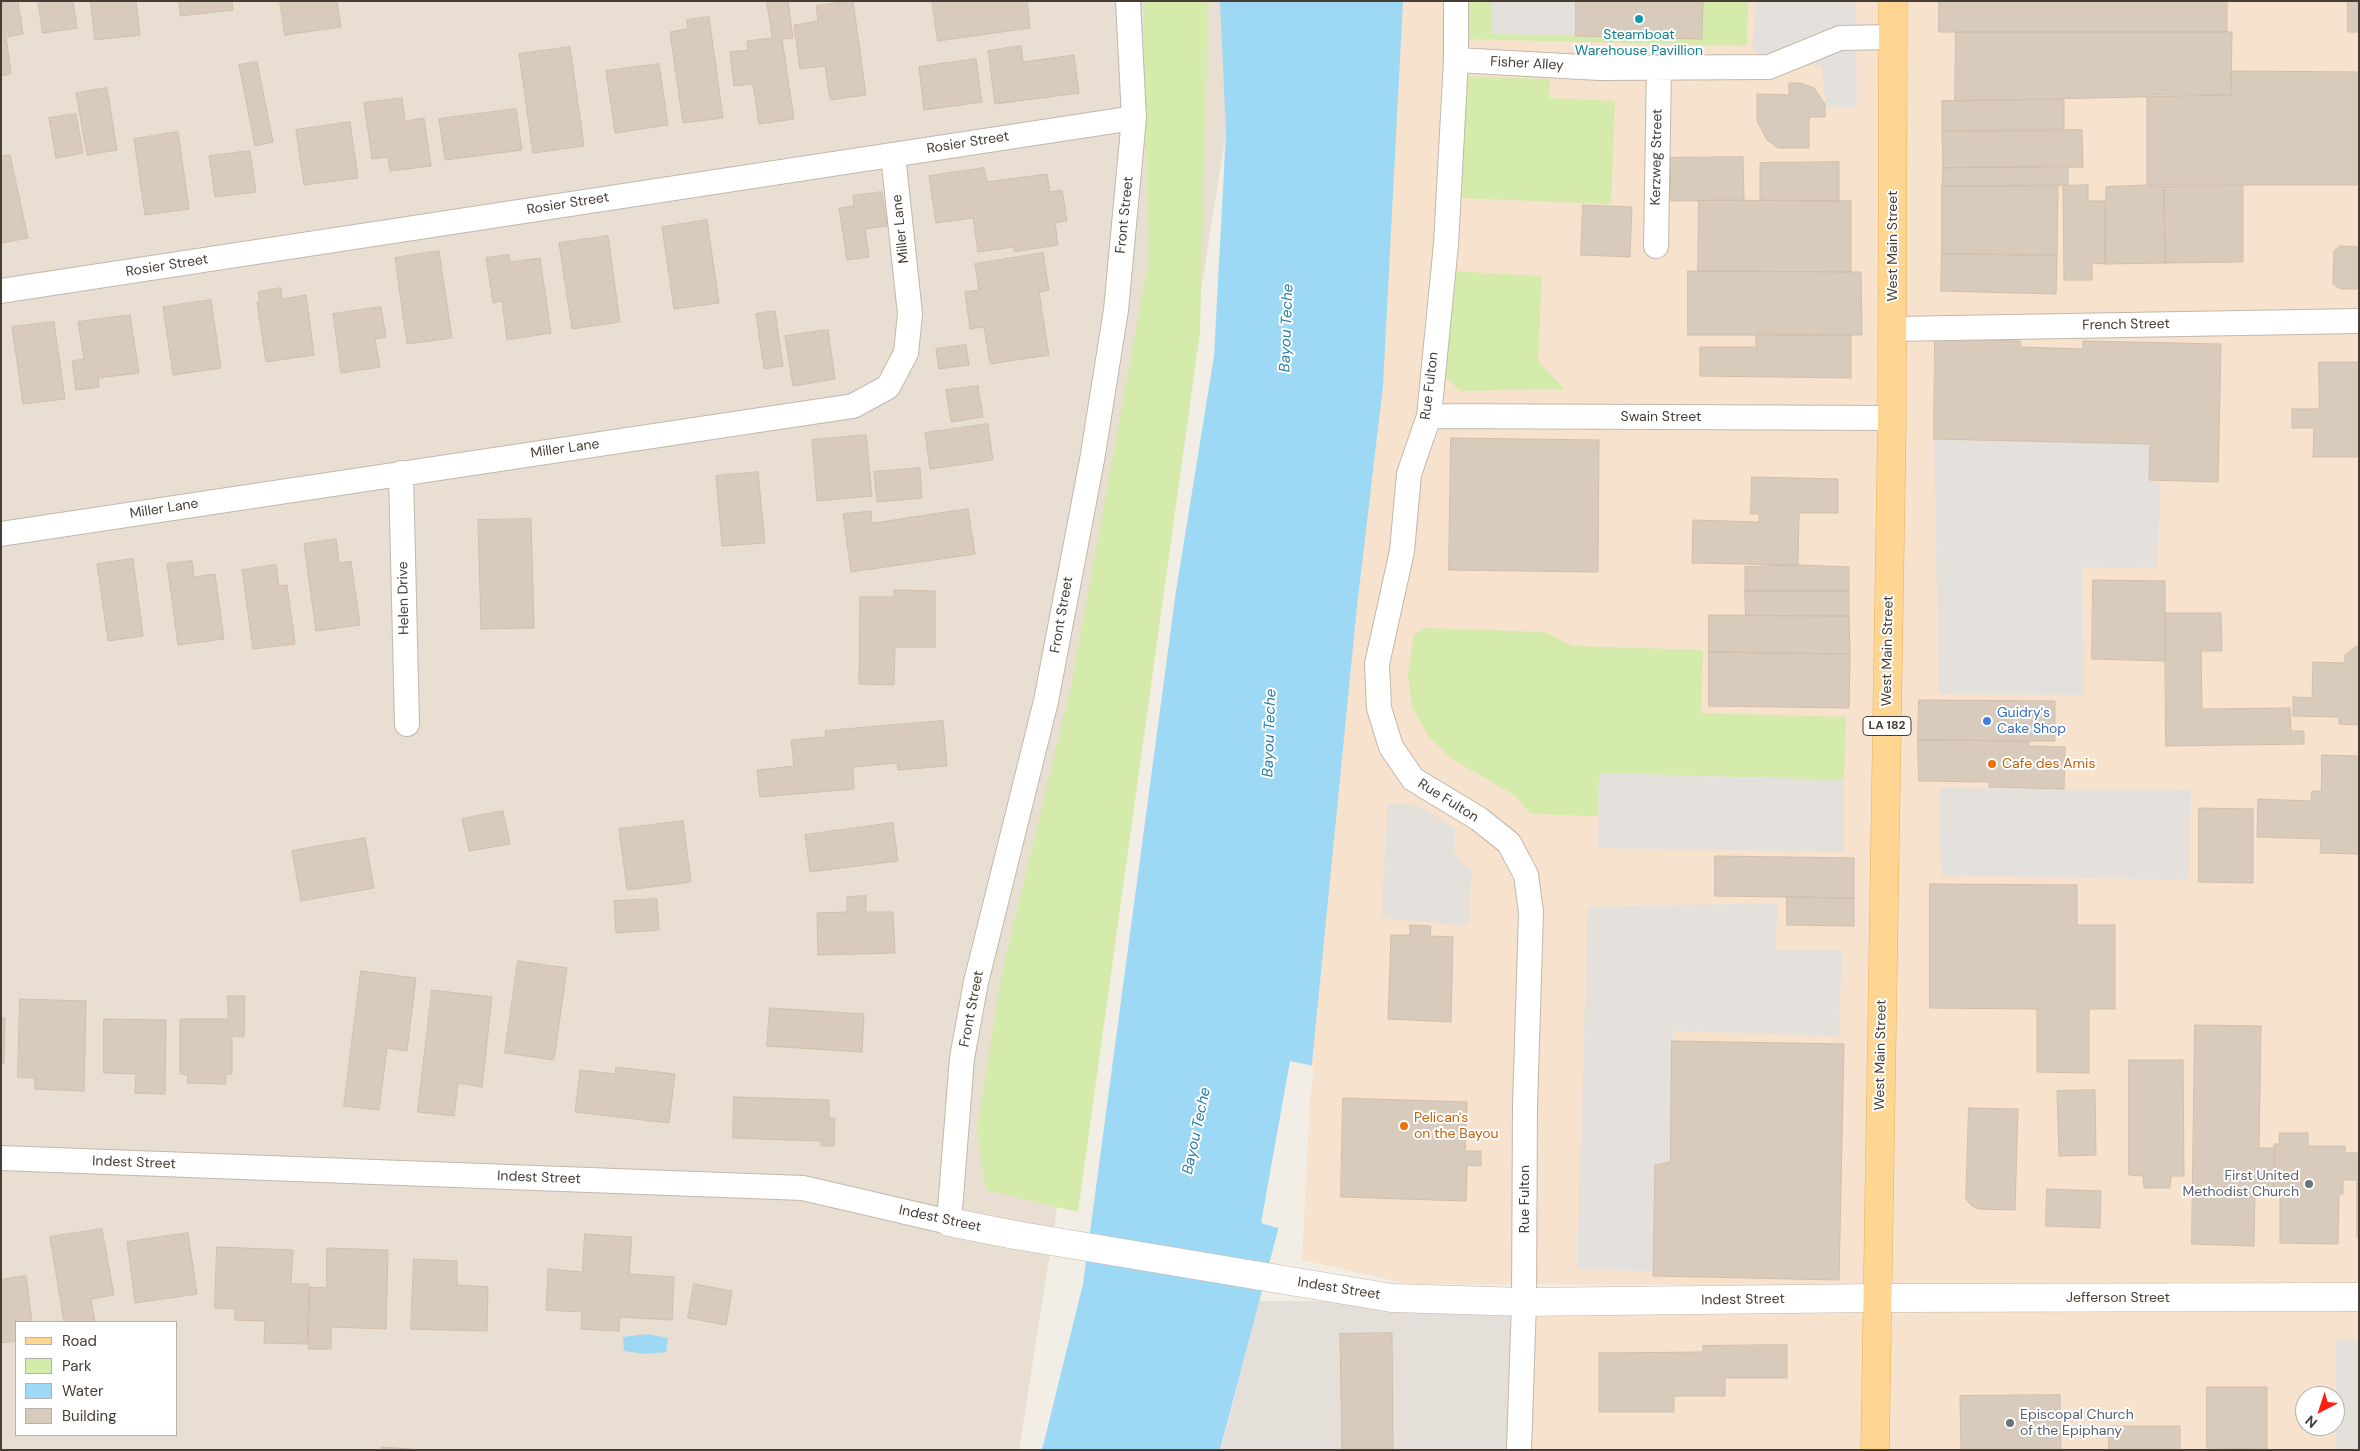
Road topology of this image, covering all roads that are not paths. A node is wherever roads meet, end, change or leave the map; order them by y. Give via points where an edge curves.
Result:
1 (1128, 1) edge
2 (1456, 1) edge
3 (1893, 1) edge
4 (1892, 37) junction
5 (1456, 60) junction
6 (1659, 68) junction
7 (1134, 118) junction
8 (893, 154) junction
9 (1656, 246) dead end
10 (1, 292) edge
11 (2359, 321) edge
12 (1893, 329) junction
13 (1429, 416) junction
14 (1892, 418) junction
15 (401, 473) junction
16 (1, 534) edge
17 (407, 724) dead end
18 (1, 1158) edge
19 (950, 1222) junction
20 (2359, 1297) edge
21 (1877, 1298) junction
22 (1524, 1302) junction
23 (1519, 1450) edge
24 (1876, 1450) edge

1 - 7 street, Front Street
2 - 5 street, Rue Fulton
3 - 4 main road, West Main Street / LA 182
4 - 6 street, Fisher Alley via 1840,38 1768,67
4 - 12 main road, West Main Street / LA 182
5 - 6 street, Fisher Alley
5 - 13 street, Rue Fulton via 1446,244
6 - 9 street, Kerzweg Street
7 - 8 street, Rosier Street
7 - 19 street, Front Street via 1116,310 1092,460 1046,701 976,982 962,1058
8 - 10 street, Rosier Street
8 - 15 street, Miller Lane via 910,314 906,353 888,387 854,406
11 - 12 street, French Street
12 - 14 main road, West Main Street / LA 182
13 - 14 street, Swain Street
13 - 22 street, Rue Fulton via 1408,474 1402,551 1377,664 1379,708 1391,747 1413,779 1479,819 1509,843 1526,875 1531,912 1525,1106
14 - 21 main road, West Main Street / LA 182
15 - 16 street, Miller Lane
15 - 17 street, Helen Drive
18 - 19 street, Indest Street via 802,1188
19 - 22 street, Indest Street via 1392,1298
20 - 21 street, Jefferson Street
21 - 22 street, Indest Street
21 - 24 main road, West Main Street / LA 182
22 - 23 street, Rue Fulton

